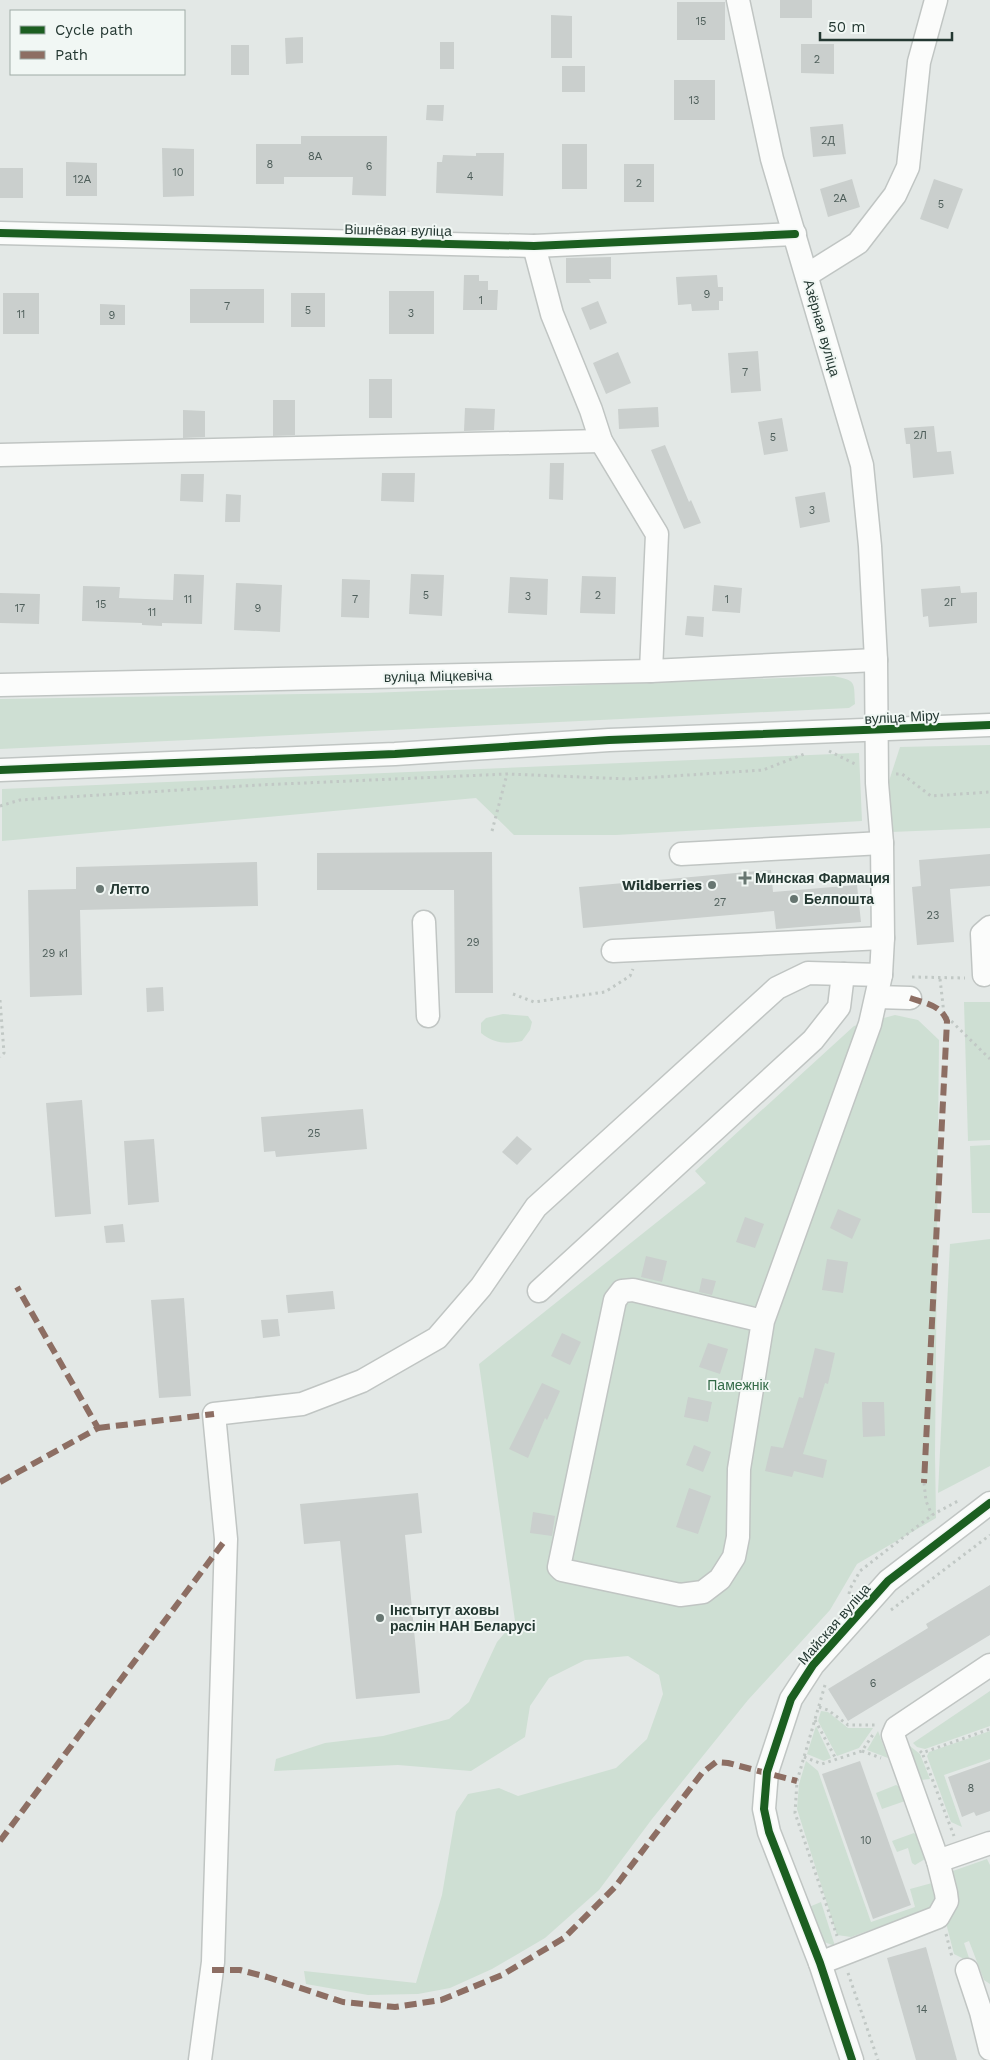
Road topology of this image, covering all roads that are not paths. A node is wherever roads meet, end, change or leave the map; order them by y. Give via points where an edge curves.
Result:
1 (738, 0) edge
2 (936, 0) edge
3 (0, 233) edge
4 (795, 234) junction
5 (534, 246) junction
6 (807, 275) junction
7 (601, 441) junction
8 (0, 454) edge
9 (876, 660) junction
10 (651, 671) junction
11 (0, 685) edge
12 (990, 725) edge
13 (877, 730) junction
14 (0, 770) edge
15 (882, 843) junction
16 (681, 854) dead end
17 (424, 922) dead end
18 (990, 927) edge
19 (884, 938) junction
20 (613, 951) dead end
21 (843, 974) junction
22 (984, 975) road end
23 (879, 986) junction
24 (910, 988) road end
25 (428, 1016) dead end
26 (539, 1291) dead end
27 (763, 1321) junction
28 (990, 1503) edge
29 (990, 1665) edge
30 (990, 1843) edge
31 (938, 1862) junction
32 (820, 1963) junction
33 (967, 1970) dead end
34 (986, 2011) edge
35 (990, 2049) edge
36 (200, 2060) edge
37 (852, 2060) edge

1 - 4 street, Азёрная вуліца via 772,159
2 - 6 street via 919,62 908,166 895,195 858,244
3 - 5 street, Вішнёвая вуліца
4 - 5 street, Вішнёвая вуліца
4 - 6 street, Азёрная вуліца
5 - 7 street via 552,314
6 - 9 street, Азёрная вуліца via 862,465
7 - 8 street
7 - 10 street via 657,534
9 - 10 street, вуліца Міцкевіча
9 - 13 street, Азёрная вуліца
10 - 11 street, вуліца Міцкевіча
12 - 13 street, вуліца Міру
13 - 14 street, вуліца Міру via 817,744 609,740 395,754
13 - 15 street, Азёрная вуліца
15 - 16 street
15 - 19 street, Азёрная вуліца
17 - 25 street
18 - 22 street via 982,934
19 - 20 street
19 - 23 street, Азёрная вуліца
21 - 23 street
21 - 26 street via 839,1007 813,1040
21 - 36 street via 808,974 777,988 536,1207 481,1287 437,1338 362,1381 302,1404 214,1414 226,1539 213,1962
23 - 24 street
23 - 27 street, Азёрная вуліца via 867,1033
27 - 27 street, Азёрная вуліца via 633,1290 622,1291 614,1300 559,1567 562,1570 680,1595 703,1592 720,1579 734,1557 738,1537 739,1469
28 - 32 street, Майская вуліца via 888,1581 812,1665 791,1699 767,1772 764,1809 769,1832
29 - 31 street via 896,1728 893,1734
30 - 31 street
31 - 32 street via 947,1901 938,1917
32 - 37 street, Майская вуліца
33 - 34 street
34 - 35 street

